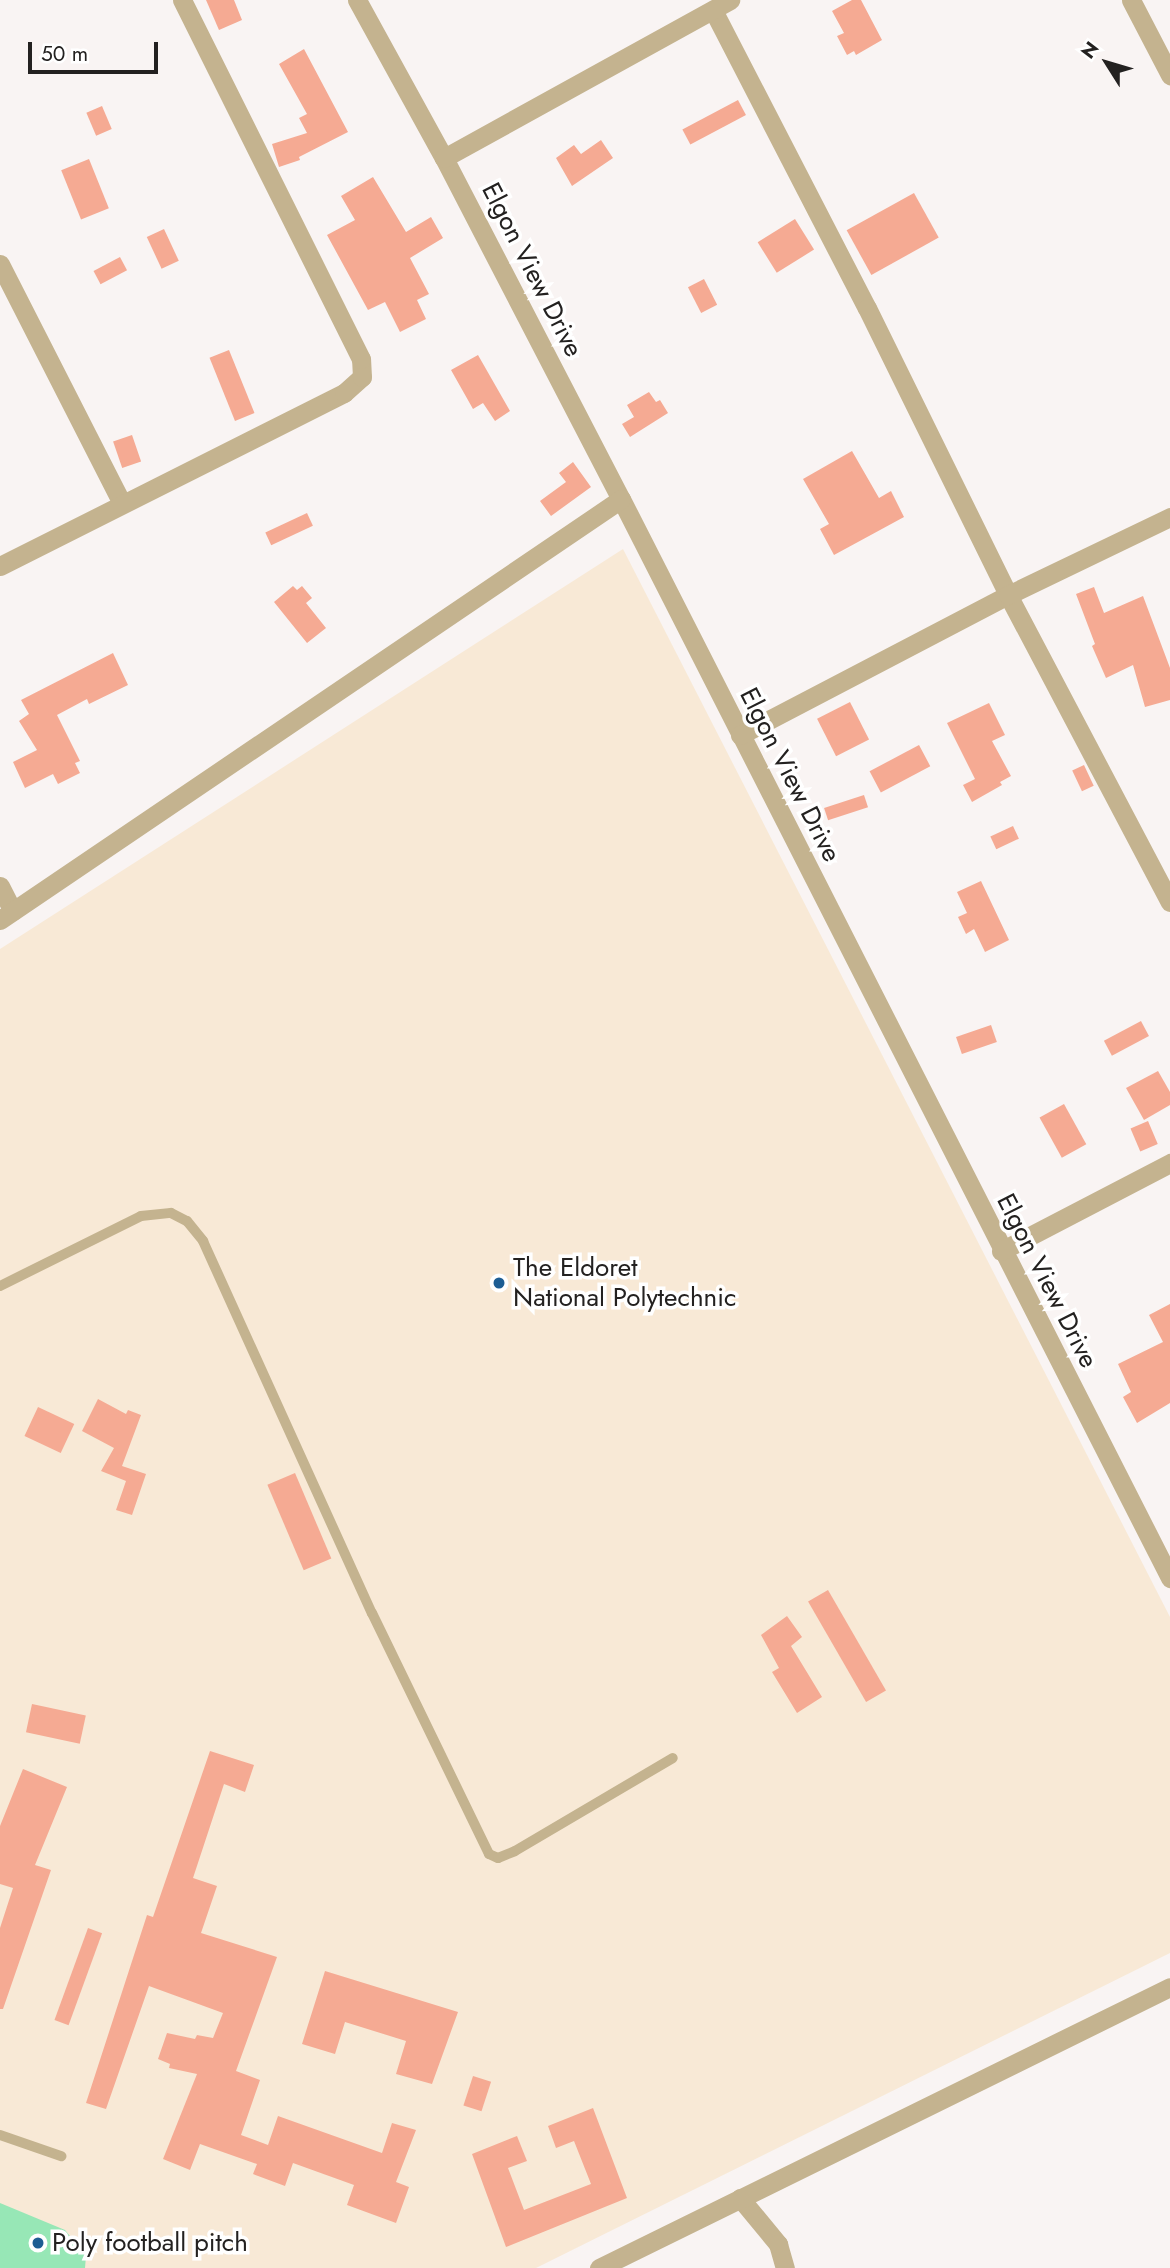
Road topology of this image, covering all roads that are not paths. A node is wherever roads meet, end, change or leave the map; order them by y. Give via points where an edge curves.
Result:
1 (182, 0) edge
2 (357, 0) edge
3 (730, 0) edge
4 (1131, 0) edge
5 (712, 10) junction
6 (1170, 75) edge
7 (444, 158) junction
8 (0, 264) edge
9 (621, 499) junction
10 (122, 503) junction
11 (1170, 517) edge
12 (0, 566) edge
13 (1008, 595) junction
14 (740, 735) junction
15 (0, 886) edge
16 (1170, 902) edge
17 (7, 915) edge
18 (1170, 1163) edge
19 (1001, 1251) junction
20 (0, 1286) edge
21 (1170, 1578) edge
22 (673, 1758) dead end
23 (1170, 1986) edge
24 (0, 2135) edge
25 (61, 2156) dead end
26 (740, 2198) junction
27 (599, 2268) edge
28 (785, 2268) edge

1 - 10 street via 361,359 362,377 344,393
2 - 7 street, Elgon View Drive
3 - 5 street
4 - 6 street
5 - 7 street
5 - 13 street via 867,308
7 - 9 street, Elgon View Drive
8 - 10 street
9 - 14 street, Elgon View Drive
9 - 17 street
10 - 12 street
11 - 13 street
13 - 14 street
13 - 16 street
14 - 19 street, Elgon View Drive
15 - 17 street
18 - 19 street
19 - 21 street, Elgon View Drive
20 - 22 lane via 141,1216 171,1213 187,1222 203,1241 372,1613 489,1854 498,1858 515,1851
23 - 26 street
24 - 25 lane
26 - 27 street
26 - 28 street via 778,2244

